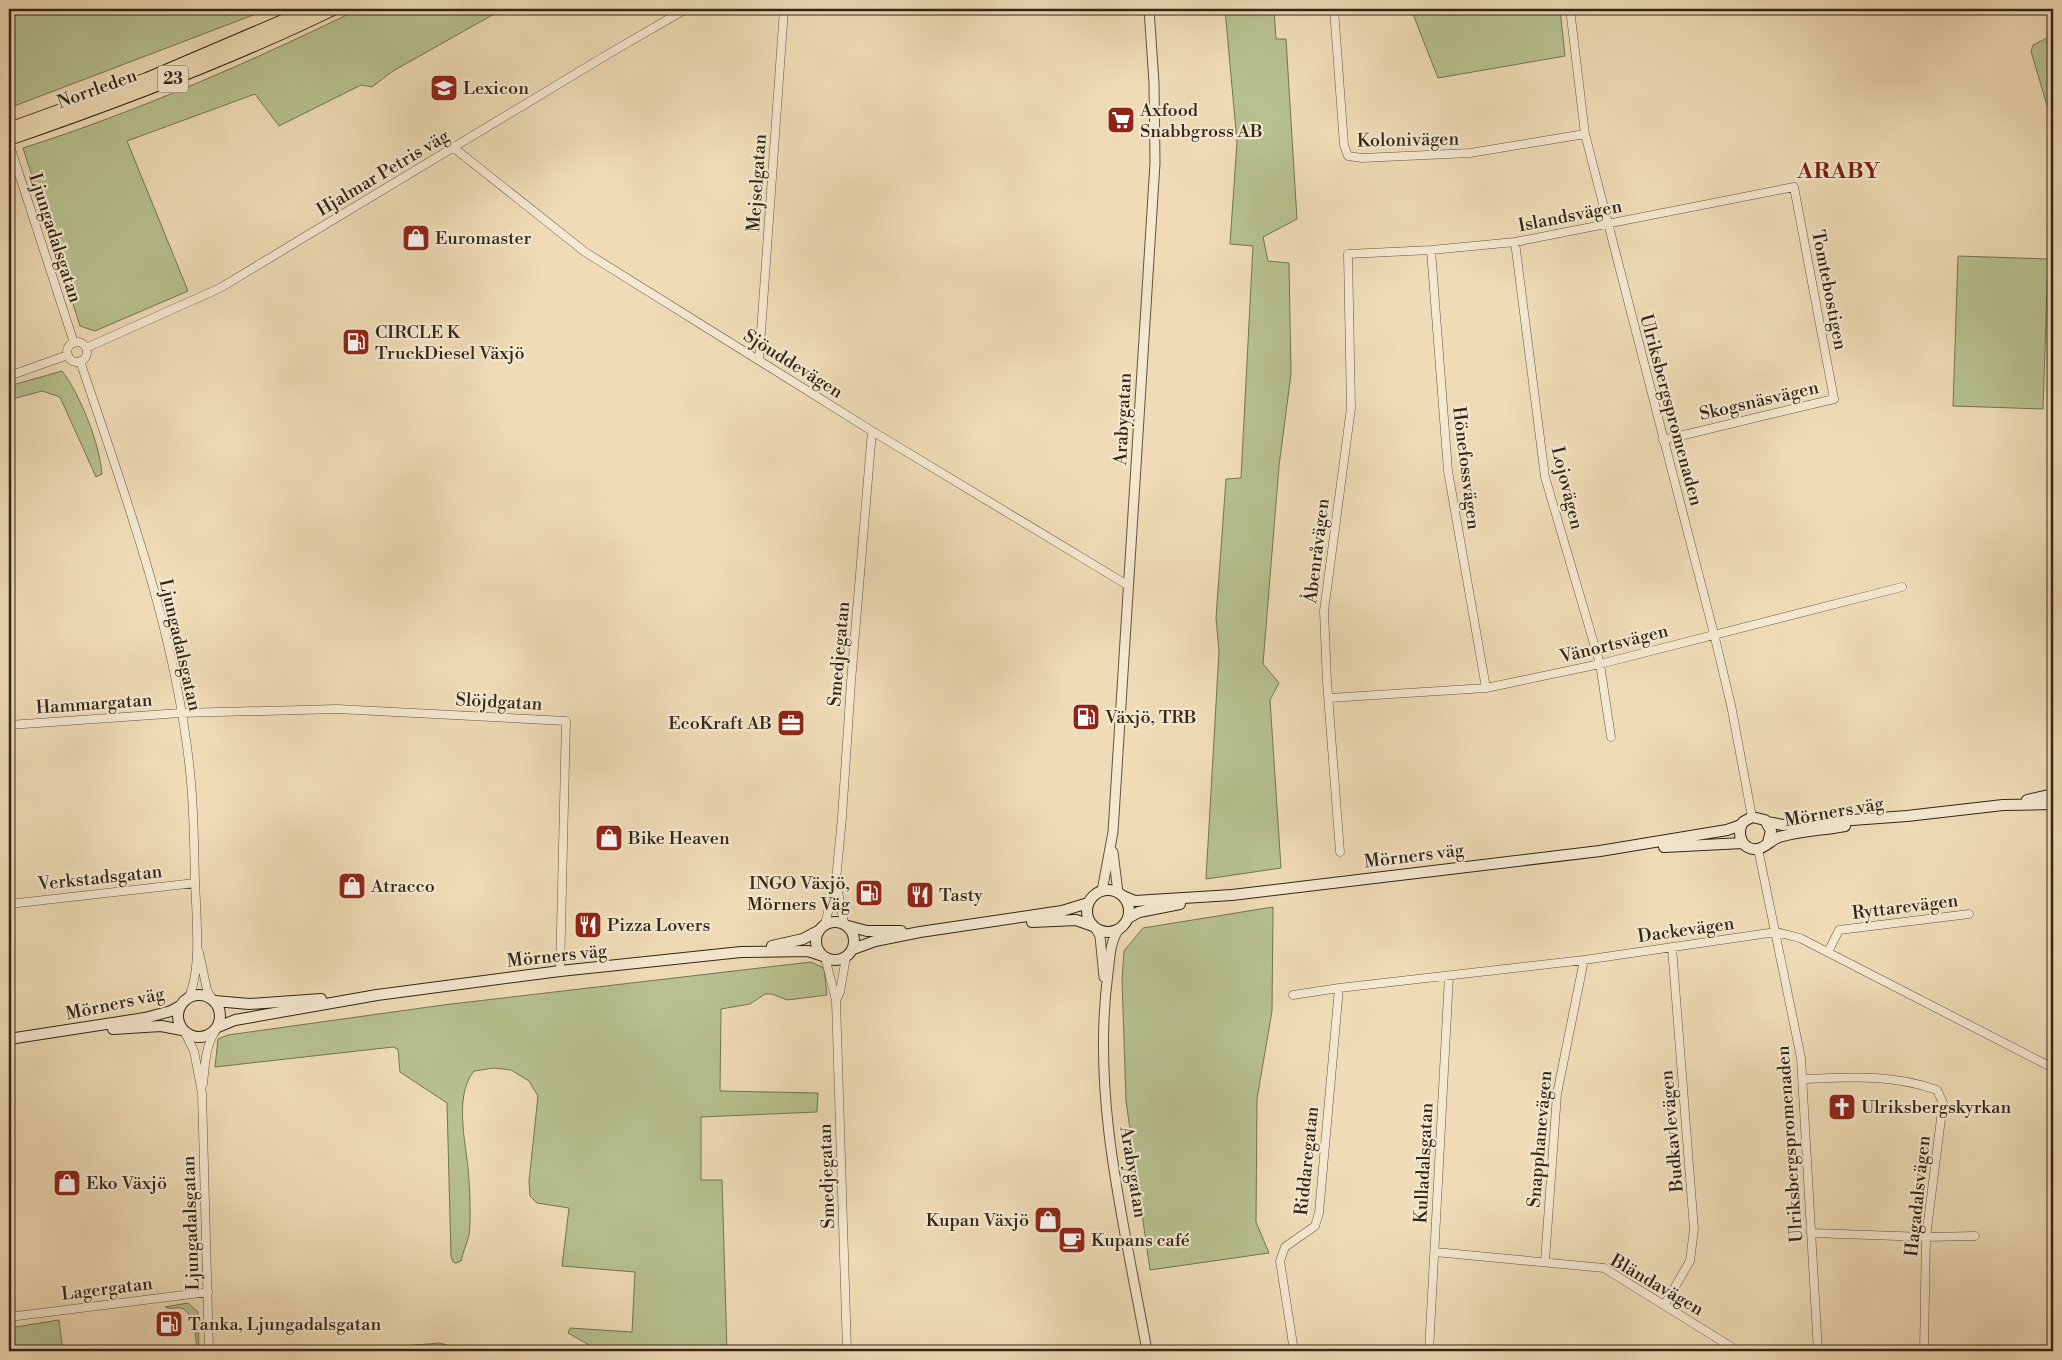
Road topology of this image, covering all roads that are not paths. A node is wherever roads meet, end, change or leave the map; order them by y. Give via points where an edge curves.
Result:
1 (312, 9) edge
2 (333, 9) edge
3 (686, 9) edge
4 (784, 9) edge
5 (1149, 9) edge
6 (1334, 9) edge
7 (1570, 9) edge
8 (9, 129) edge
9 (1585, 134) junction
10 (9, 139) edge
11 (9, 143) edge
12 (454, 148) junction
13 (1794, 187) joint
14 (1607, 224) junction
15 (1515, 242) junction
16 (1431, 250) junction
17 (1348, 254) joint
18 (74, 343) junction
19 (86, 348) junction
20 (68, 355) junction
21 (759, 360) junction
22 (80, 361) junction
23 (9, 376) edge
24 (1834, 399) joint
25 (872, 431) junction
26 (1663, 440) junction
27 (1129, 586) junction
28 (1902, 587) dead end
29 (1714, 634) junction
30 (1600, 664) junction
31 (1486, 688) junction
32 (1329, 698) junction
33 (181, 713) junction
34 (9, 725) edge
35 (1611, 737) dead end
36 (2053, 794) edge
37 (2053, 804) edge
38 (2002, 805) junction
39 (1907, 816) junction
40 (1752, 817) junction
41 (1767, 822) junction
42 (1741, 825) junction
43 (1112, 832) junction
44 (1768, 842) junction
45 (1743, 843) junction
46 (1758, 849) junction
47 (1600, 851) junction
48 (1340, 852) dead end
49 (836, 880) junction
50 (195, 883) junction
51 (1102, 891) junction
52 (1120, 894) junction
53 (1232, 895) junction
54 (1088, 903) junction
55 (9, 904) edge
56 (1969, 914) dead end
57 (1128, 918) junction
58 (983, 924) junction
59 (846, 925) junction
60 (1094, 927) junction
61 (822, 928) junction
62 (1119, 929) junction
63 (920, 932) junction
64 (1776, 932) junction
65 (197, 945) junction
66 (1672, 947) junction
67 (741, 952) junction
68 (1828, 952) junction
69 (849, 953) junction
70 (824, 956) junction
71 (1584, 960) junction
72 (560, 971) junction
73 (1449, 976) junction
74 (1339, 988) junction
75 (377, 995) junction
76 (1105, 995) junction
77 (1292, 995) dead end
78 (189, 997) junction
79 (836, 1000) junction
80 (214, 1001) junction
81 (180, 1006) junction
82 (217, 1028) junction
83 (184, 1032) junction
84 (55, 1033) junction
85 (9, 1039) edge
86 (2053, 1067) edge
87 (1804, 1079) junction
88 (202, 1093) junction
89 (1812, 1233) junction
90 (1975, 1236) dead end
91 (1926, 1237) junction
92 (1435, 1252) junction
93 (1545, 1262) junction
94 (208, 1292) junction
95 (1665, 1304) junction
96 (9, 1317) edge
97 (209, 1351) edge
98 (847, 1351) edge
99 (1148, 1351) edge
100 (1294, 1351) edge
101 (1429, 1351) edge
102 (1738, 1351) edge
103 (1818, 1351) edge
104 (1924, 1351) edge

1 - 8 highway, Norrleden / 23 via 147,79
2 - 10 highway, Norrleden / 23 via 160,84
3 - 12 street, Hjalmar Petris väg
4 - 21 street, Mejselgatan
5 - 27 street, Arabygatan via 1155,163
6 - 9 street, Kolonivägen via 1344,145 1348,156 1470,153
7 - 9 street, Ulriksbergspromenaden
9 - 14 street, Ulriksbergspromenaden
11 - 18 street, Ljungadalsgatan
12 - 19 street, Hjalmar Petris väg via 220,288
12 - 21 street, Sjöuddevägen via 585,252
13 - 14 street, Islandsvägen
13 - 24 street, Tomtebostigen
14 - 15 street, Islandsvägen
14 - 26 street, Ulriksbergspromenaden
15 - 16 street, Islandsvägen
15 - 30 street, Lojovägen via 1546,477
16 - 17 street, Islandsvägen
16 - 31 street, Hönefossvägen via 1448,471
17 - 32 street, Åbenråvägen via 1350,408 1324,611
18 - 19 street
18 - 20 street
19 - 22 street via 86,356
20 - 22 street via 72,360
20 - 23 street
21 - 25 street, Sjöuddevägen
22 - 33 street, Ljungadalsgatan via 163,623
24 - 26 street, Skogsnäsvägen
25 - 27 street, Sjöuddevägen
25 - 49 street, Smedjegatan
26 - 29 street, Ulriksbergspromenaden
27 - 43 street, Arabygatan
28 - 29 street, Vänortsvägen
29 - 30 street, Vänortsvägen
29 - 40 street, Ulriksbergspromenaden
30 - 31 street, Vänortsvägen
30 - 35 street, Lojovägen
31 - 32 street, Vänortsvägen
32 - 48 street, Åbenråvägen
33 - 34 street, Hammargatan
33 - 50 street, Ljungadalsgatan via 191,782
33 - 72 street, Slöjdgatan via 337,709 566,721
36 - 38 main road, Mörners väg
37 - 38 main road, Mörners väg
38 - 39 main road, Mörners väg
39 - 41 main road, Mörners väg via 1784,825
39 - 44 main road, Mörners väg via 1785,836
40 - 41 main road
40 - 42 main road
41 - 44 main road via 1771,831
42 - 45 main road via 1739,834
42 - 47 main road, Mörners väg
43 - 51 street, Arabygatan
43 - 52 street, Arabygatan via 1115,878
44 - 46 main road
45 - 46 main road
45 - 47 main road, Mörners väg
46 - 64 street, Ulriksbergspromenaden
47 - 53 main road, Mörners väg
49 - 59 street, Smedjegatan via 840,913
49 - 61 street, Smedjegatan
50 - 55 street, Verkstadsgatan
50 - 65 street, Ljungadalsgatan
51 - 52 main road
51 - 54 main road
52 - 53 main road, Mörners väg via 1131,901
52 - 57 main road via 1129,909
53 - 57 main road, Mörners väg via 1139,912
54 - 58 main road via 1073,909
54 - 60 main road via 1087,912
56 - 68 street, Ryttarevägen via 1839,930
57 - 62 main road
58 - 60 main road via 1076,920
58 - 63 main road
59 - 61 main road via 834,921
59 - 63 main road via 874,932
59 - 69 main road via 854,937
60 - 62 main road via 1106,932
60 - 76 street, Arabygatan via 1101,942
61 - 67 main road, Mörners väg via 795,941
61 - 70 main road via 816,942
62 - 76 street, Arabygatan via 1112,945
63 - 69 main road via 875,941
64 - 66 street, Dackevägen
64 - 68 street, Dackevägen via 1800,938
64 - 87 street, Ulriksbergspromenaden
65 - 78 street, Ljungadalsgatan
65 - 80 street, Ljungadalsgatan via 207,990
66 - 71 street, Dackevägen
66 - 95 street, Budkavlevägen via 1694,1229 1690,1261
67 - 70 main road, Mörners väg via 808,951
67 - 72 main road, Mörners väg
68 - 86 street, Dackevägen
69 - 70 main road via 836,960
69 - 79 street, Smedjegatan
70 - 79 street, Smedjegatan
71 - 73 street, Dackevägen
71 - 93 street, Snapphanevägen via 1556,1094
72 - 75 main road, Mörners väg
73 - 74 street, Dackevägen
73 - 92 street, Kulladalsgatan
74 - 77 street, Dackevägen
74 - 100 street, Riddaregatan via 1319,1213 1315,1226 1285,1247 1280,1261
75 - 80 main road, Mörners väg via 249,1004
75 - 82 main road, Mörners väg via 235,1020
76 - 99 street, Arabygatan via 1103,1056 1112,1155
78 - 80 main road via 197,995
78 - 81 main road
79 - 98 street, Smedjegatan
80 - 82 main road via 221,1013
81 - 83 main road via 178,1019
81 - 84 main road, Mörners väg via 145,1018
82 - 83 main road via 200,1038
82 - 88 street, Ljungadalsgatan via 207,1050
83 - 84 main road, Mörners väg via 161,1026
83 - 88 street, Ljungadalsgatan via 192,1041
84 - 85 main road, Mörners väg
87 - 89 street, Ulriksbergspromenaden
87 - 91 street, Hagadalsvägen via 1876,1076 1937,1090 1943,1103
88 - 94 street, Ljungadalsgatan
89 - 91 street
89 - 103 street, Ulriksbergspromenaden
90 - 91 street
91 - 104 street, Hagadalsvägen
92 - 93 street, Bländavägen
92 - 101 street, Kulladalsgatan
93 - 95 street, Bländavägen via 1604,1268
94 - 96 street, Lagergatan
94 - 97 street, Ljungadalsgatan
95 - 102 street, Bländavägen

